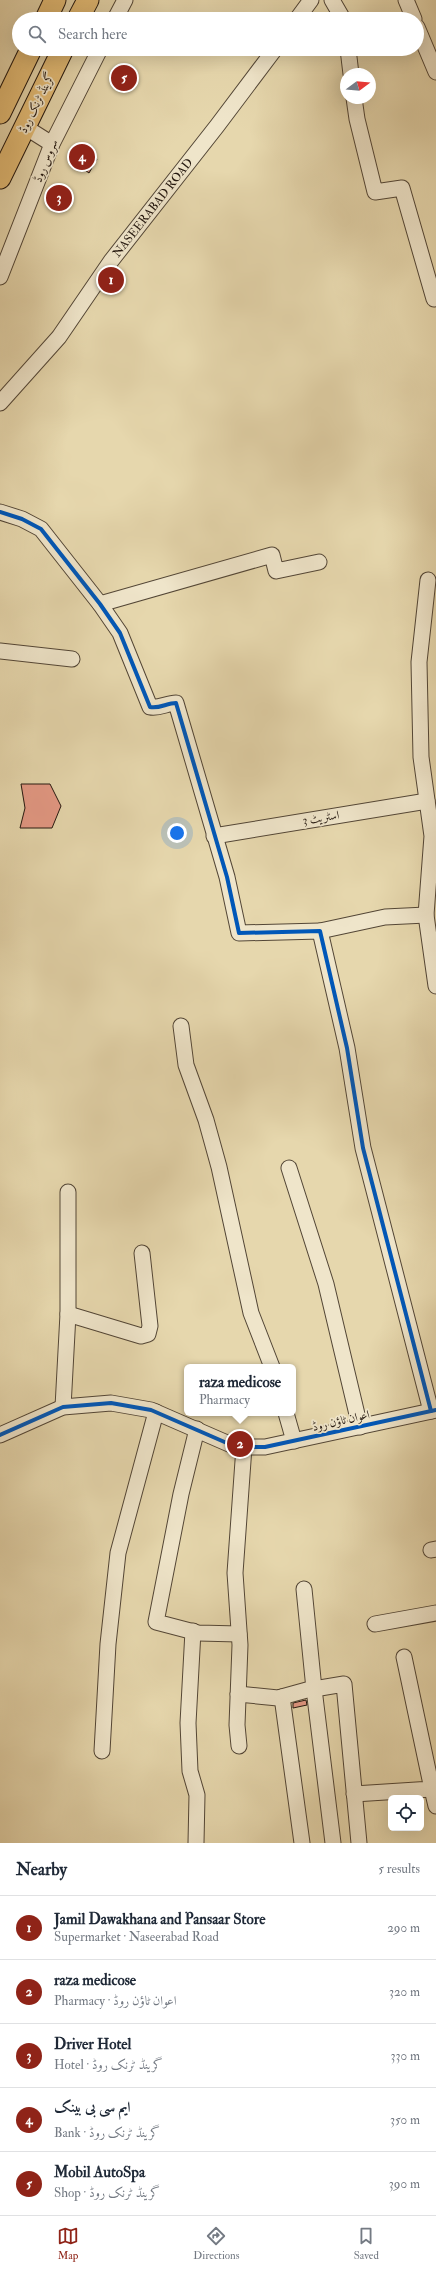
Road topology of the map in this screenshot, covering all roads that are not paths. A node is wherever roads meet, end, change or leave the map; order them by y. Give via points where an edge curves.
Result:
1 (55, 0) edge
2 (88, 0) edge
3 (125, 0) edge
4 (311, 0) edge
5 (332, 0) edge
6 (406, 0) edge
7 (49, 12) edge
8 (82, 12) edge
9 (119, 12) edge
10 (302, 12) edge
11 (339, 12) edge
12 (411, 12) edge
13 (424, 44) edge
14 (28, 56) edge
15 (60, 56) edge
16 (96, 56) edge
17 (269, 56) edge
18 (349, 56) edge
19 (350, 68) edge
20 (436, 72) edge
21 (355, 104) edge
22 (0, 113) edge
23 (25, 127) junction
24 (52, 144) junction
25 (0, 178) edge
26 (0, 277) edge
27 (436, 298) edge
28 (0, 403) edge
29 (0, 512) edge
30 (319, 562) dead end
31 (428, 580) dead end
32 (100, 604) junction
33 (0, 652) edge
34 (72, 659) dead end
35 (427, 801) junction
36 (214, 836) junction
37 (430, 923) edge
38 (320, 931) junction
39 (436, 986) edge
40 (181, 1026) dead end
41 (289, 1168) dead end
42 (68, 1192) dead end
43 (142, 1253) dead end
44 (68, 1314) junction
45 (271, 1364) edge
46 (64, 1407) junction
47 (433, 1410) edge
48 (156, 1412) junction
49 (287, 1416) edge
50 (360, 1427) junction
51 (197, 1429) junction
52 (0, 1435) edge
53 (294, 1441) junction
54 (244, 1447) junction
55 (304, 1589) dead end
56 (436, 1613) edge
57 (375, 1624) dead end
58 (193, 1632) junction
59 (239, 1634) junction
60 (404, 1657) dead end
61 (314, 1688) junction
62 (238, 1694) junction
63 (282, 1697) junction
64 (239, 1746) dead end
65 (102, 1751) dead end
66 (432, 1789) junction
67 (354, 1794) junction
68 (436, 1806) edge
69 (196, 1843) edge
70 (302, 1843) edge
71 (333, 1843) edge
72 (359, 1843) edge

1 - 7 highway
2 - 8 highway
3 - 9 street
4 - 10 street
5 - 11 street
6 - 12 street
13 - 20 street
14 - 22 highway
15 - 23 highway, گرینڈ ٹرنک روڈ
16 - 24 street, سروس روڈ
17 - 28 street, NASEERABAD ROAD via 111,261 60,337
18 - 19 street
21 - 27 street via 375,192 402,188
23 - 24 street
23 - 25 highway, گرینڈ ٹرنک روڈ
24 - 26 street, سروس روڈ
29 - 32 street via 41,529
30 - 32 street via 276,571 272,555
31 - 35 street via 419,662 421,757
32 - 36 street via 120,633 150,707 176,703
33 - 34 street
35 - 36 street, اسٹریٹ 3
35 - 37 street via 432,836
36 - 38 street via 227,877 239,933
37 - 38 street via 385,917
37 - 39 street
38 - 47 street via 347,1048 363,1148
40 - 45 street via 186,1065 206,1120 219,1167 251,1313
41 - 50 street via 326,1284
42 - 44 street
43 - 44 street via 150,1326 148,1334 141,1336
44 - 46 street
46 - 48 street, اعوان ٹاؤن روڈ via 111,1402
46 - 52 street, اعوان ٹاؤن روڈ
47 - 50 street, اعوان ٹاؤن روڈ
48 - 51 street, اعوان ٹاؤن روڈ
48 - 65 street via 118,1553 108,1644
49 - 53 street
50 - 53 street, اعوان ٹاؤن روڈ
51 - 54 street, اعوان ٹاؤن روڈ via 236,1447
51 - 58 street via 181,1494 156,1622
53 - 54 street, اعوان ٹاؤن روڈ via 265,1447
54 - 59 street via 235,1574
55 - 61 street
56 - 57 street
58 - 59 street
58 - 69 street via 188,1723 190,1771 197,1795
59 - 62 street
60 - 66 street
61 - 63 street
61 - 67 street via 344,1684
61 - 71 street
62 - 63 street
62 - 64 street
63 - 70 street
66 - 67 street
66 - 68 street
67 - 72 street

